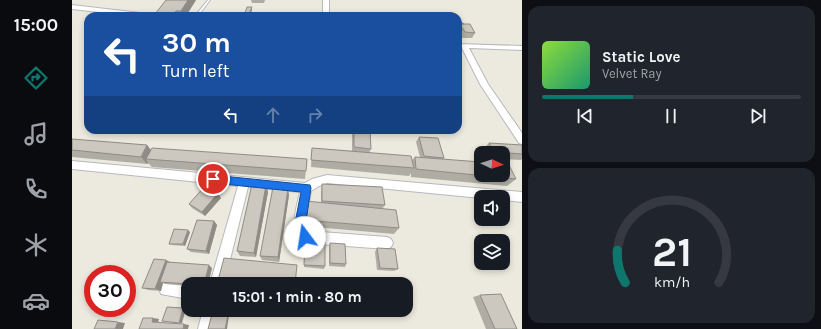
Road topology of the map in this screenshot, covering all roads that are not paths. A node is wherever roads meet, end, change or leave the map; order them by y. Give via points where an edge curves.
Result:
1 (83, 0) edge
2 (208, 0) edge
3 (326, 0) edge
4 (73, 7) edge
5 (115, 12) edge
6 (199, 12) edge
7 (326, 12) edge
8 (462, 46) edge
9 (462, 48) edge
10 (522, 48) edge
11 (522, 140) edge
12 (72, 165) edge
13 (244, 183) junction
14 (306, 188) junction
15 (522, 197) edge
16 (387, 243) dead end
17 (219, 277) edge
18 (166, 289) edge
19 (181, 291) edge
20 (208, 317) edge
21 (205, 329) edge

1 - 4 street
2 - 6 lane
3 - 7 street
4 - 5 street
8 - 10 street
9 - 11 street
12 - 13 street
13 - 14 street
13 - 17 street
14 - 15 street via 327,179
14 - 16 street via 300,228 302,235
18 - 19 street
20 - 21 street

